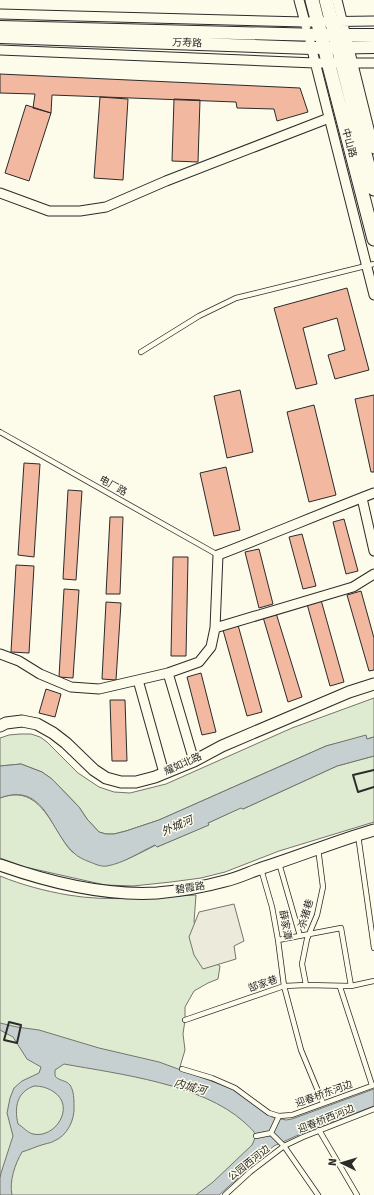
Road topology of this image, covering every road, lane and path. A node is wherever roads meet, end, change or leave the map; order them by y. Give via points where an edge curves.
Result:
1 (299, 0) edge
2 (312, 0) edge
3 (326, 0) edge
4 (337, 0) edge
5 (0, 14) edge
6 (337, 21) junction
7 (374, 21) edge
8 (311, 22) junction
9 (0, 27) edge
10 (374, 35) edge
11 (0, 37) edge
12 (316, 41) junction
13 (342, 42) junction
14 (374, 47) edge
15 (0, 50) edge
16 (322, 63) junction
17 (374, 63) edge
18 (347, 64) junction
19 (329, 118) junction
20 (374, 149) edge
21 (374, 189) edge
22 (0, 193) edge
23 (374, 239) edge
24 (370, 265) edge
25 (374, 294) edge
26 (141, 352) dead end
27 (0, 432) edge
28 (374, 493) edge
29 (362, 498) junction
30 (374, 551) edge
31 (218, 555) junction
32 (374, 574) edge
33 (215, 628) junction
34 (0, 654) edge
35 (168, 673) junction
36 (138, 680) junction
37 (374, 684) edge
38 (0, 726) edge
39 (194, 761) junction
40 (164, 773) junction
41 (374, 830) edge
42 (358, 835) junction
43 (318, 848) junction
44 (279, 863) junction
45 (0, 865) edge
46 (261, 869) junction
47 (373, 926) edge
48 (310, 934) junction
49 (300, 936) junction
50 (278, 940) junction
51 (374, 948) edge
52 (374, 981) edge
53 (306, 985) junction
54 (284, 986) junction
55 (351, 986) junction
56 (340, 987) junction
57 (185, 1020) dead end
58 (182, 1069) dead end
59 (373, 1085) edge
60 (323, 1103) junction
61 (374, 1109) edge
62 (279, 1116) junction
63 (319, 1130) junction
64 (271, 1133) junction
65 (256, 1136) dead end
66 (284, 1146) junction
67 (224, 1195) edge
68 (318, 1195) edge
69 (356, 1195) edge

1 - 8 street
2 - 8 main road, 中山路
3 - 6 main road, 中山路
4 - 6 street
5 - 8 street
6 - 7 street
6 - 8 street
6 - 13 main road, 中山路
8 - 12 main road, 中山路
9 - 12 main road, 万寿路
10 - 13 main road, 万寿路
11 - 12 main road, 万寿路
12 - 13 main road, 万寿路
12 - 16 main road, 中山路
13 - 14 main road, 万寿路
13 - 18 main road, 中山路
15 - 16 street
16 - 18 street
16 - 19 street
16 - 23 main road, 中山路
17 - 18 street
18 - 20 street
18 - 21 main road, 中山路
19 - 22 street via 106,207 80,211 49,211
19 - 24 street
24 - 25 street
24 - 26 lane via 236,298 199,316
27 - 31 lane, 电厂路
28 - 29 street
29 - 30 street
29 - 31 street
31 - 33 street
32 - 33 street via 353,587
33 - 35 street via 211,647 199,662
34 - 36 street via 71,687 99,689
35 - 36 street
35 - 39 street
36 - 40 street
37 - 39 street, 耀如北路 via 349,692 222,746
38 - 40 street, 耀如北路 via 22,721 37,724 66,743 106,778 136,782
39 - 40 street, 耀如北路
41 - 42 street, 碧霞路
42 - 43 street, 碧霞路
42 - 47 lane
43 - 44 street, 碧霞路
43 - 48 lane, 杀猪巷 via 323,887
44 - 46 street, 碧霞路
44 - 49 lane
45 - 46 street, 碧霞路 via 71,886 129,893 157,893 196,887 227,881
46 - 50 lane, 薛家潭 via 272,906
47 - 51 lane
48 - 49 lane
48 - 53 lane, 杀猪巷 via 302,964
48 - 55 lane via 341,928
49 - 50 lane
50 - 54 lane, 薛家潭
52 - 55 lane, 郜家巷
53 - 54 lane, 郜家巷
53 - 56 lane, 郜家巷
54 - 57 lane, 郜家巷
54 - 60 lane, 薛家潭 via 301,1050
55 - 56 lane, 郜家巷
56 - 59 lane
58 - 62 lane via 235,1088 269,1113
59 - 60 lane, 迎春桥东河边
60 - 62 lane, 迎春桥东河边 via 292,1115
61 - 63 lane, 迎春桥西河边
62 - 64 lane
63 - 66 lane, 迎春桥西河边
63 - 69 lane
64 - 65 lane
64 - 66 lane
66 - 67 lane, 公园西河边
66 - 68 lane

